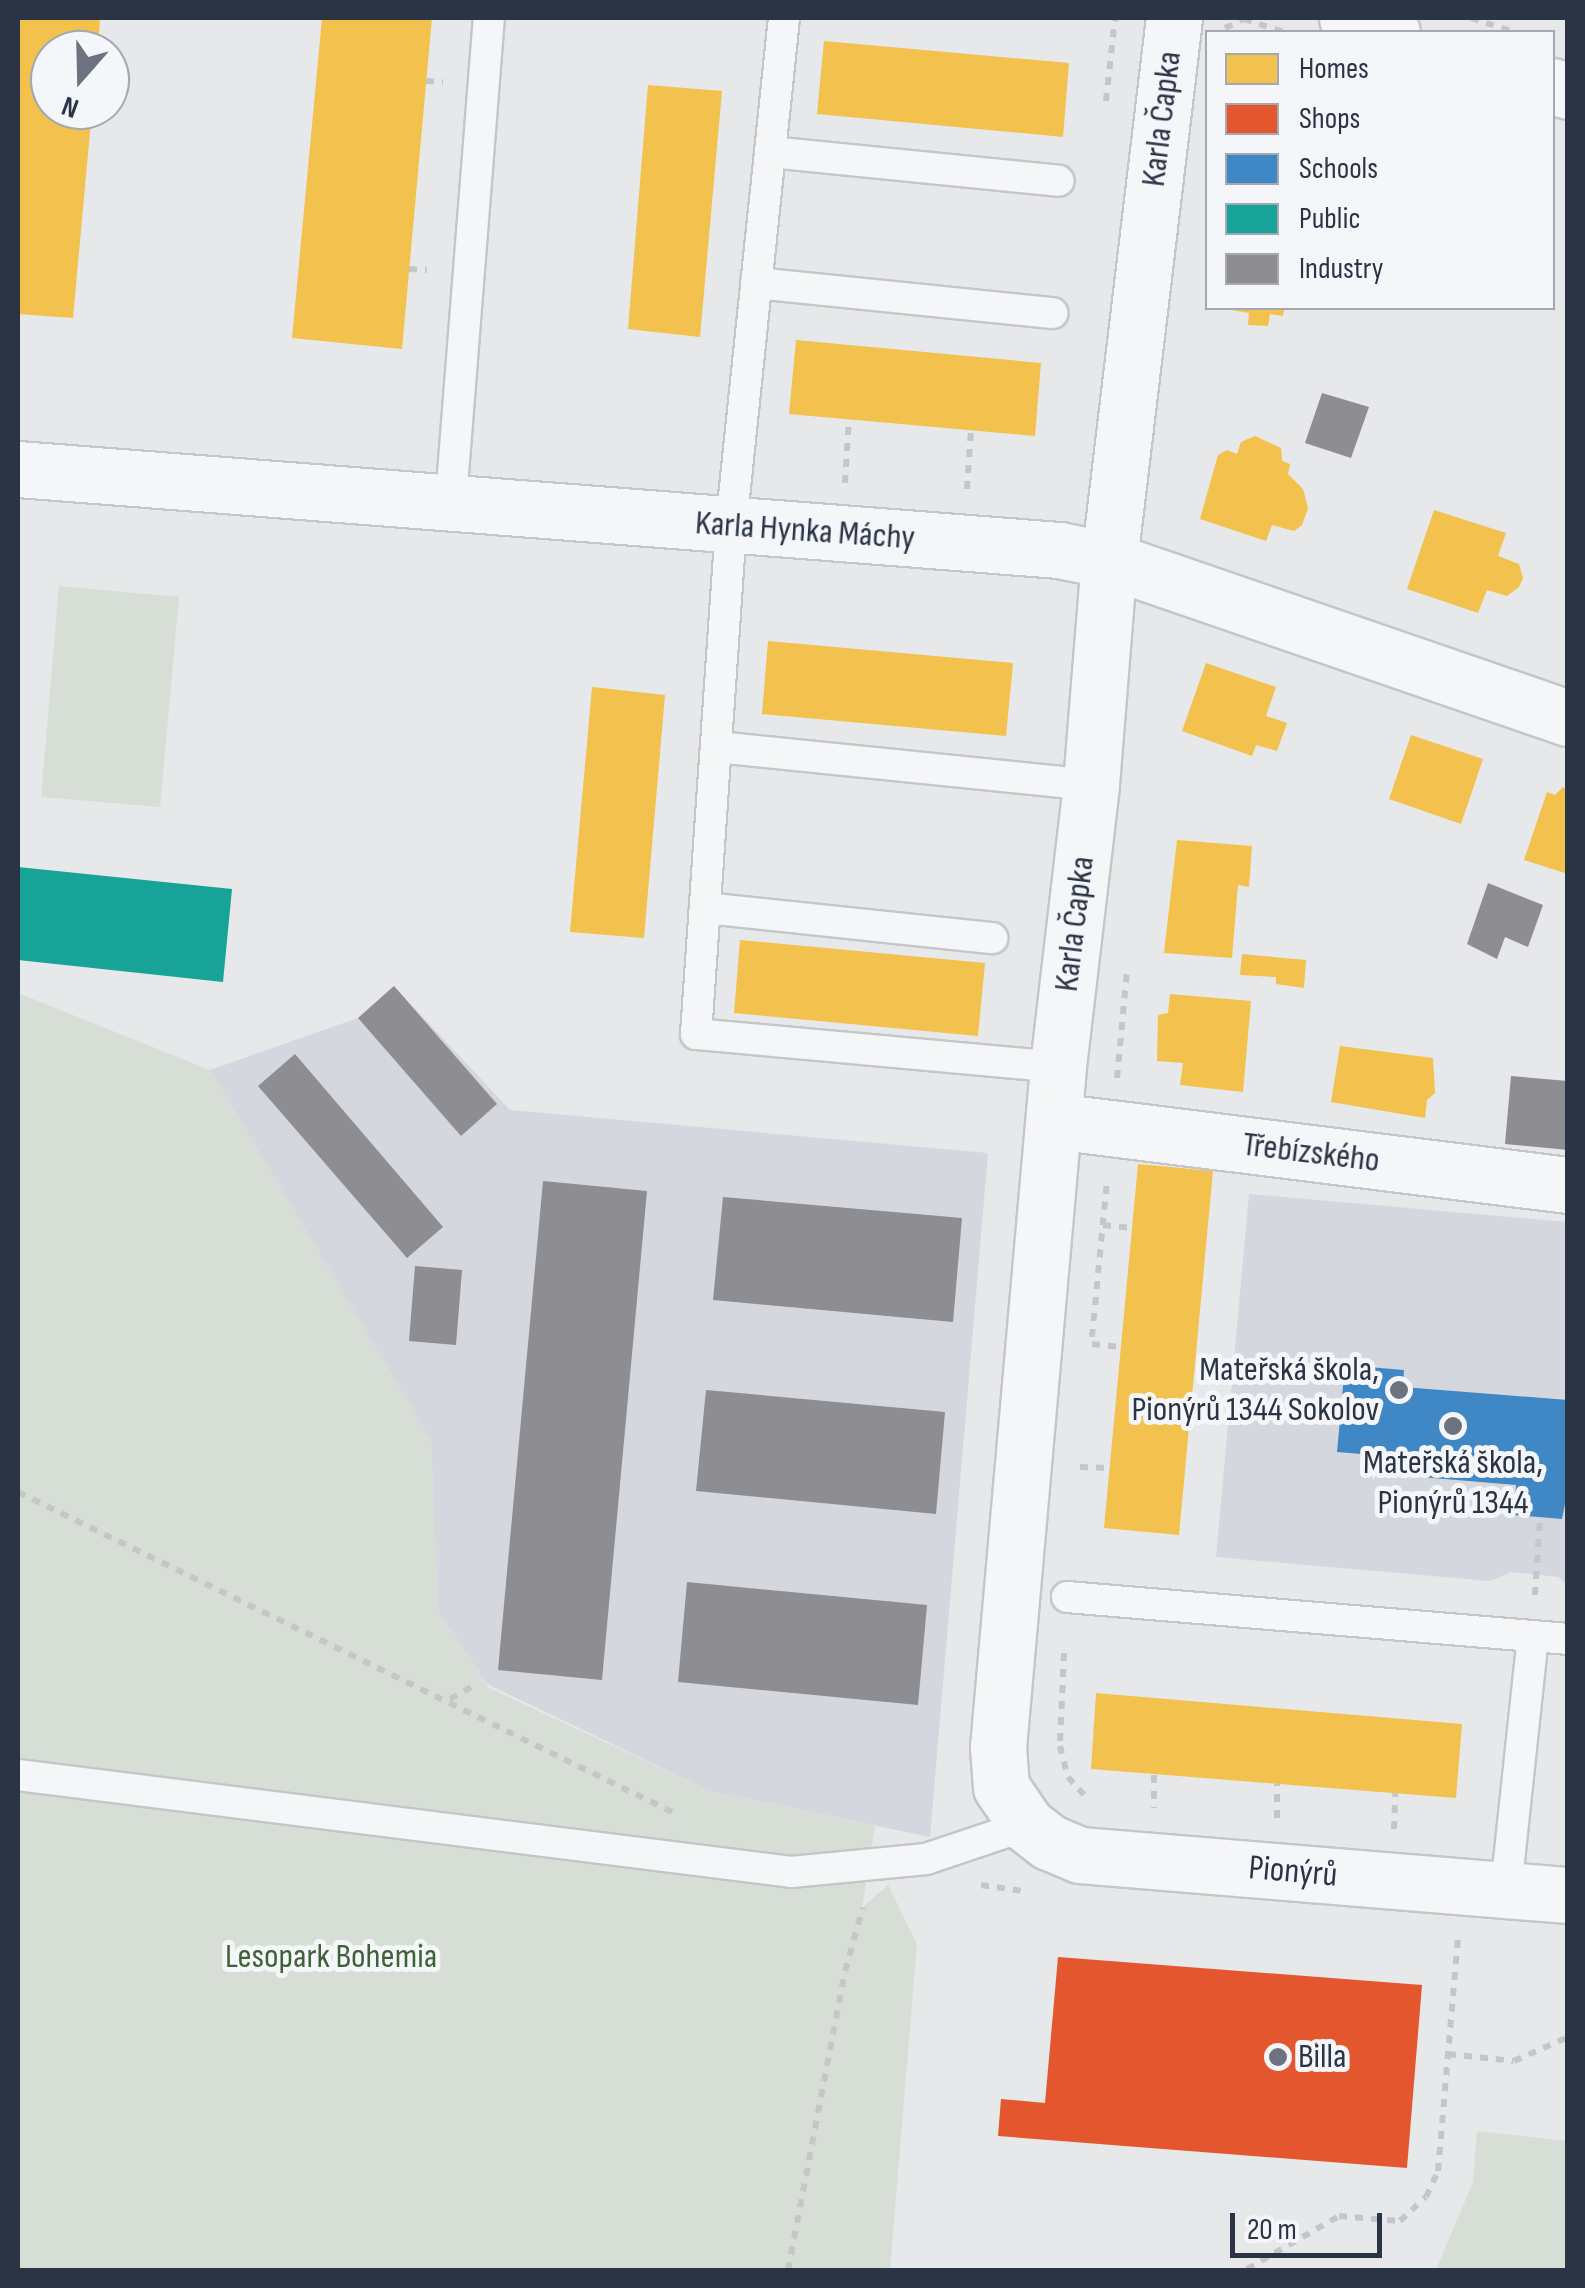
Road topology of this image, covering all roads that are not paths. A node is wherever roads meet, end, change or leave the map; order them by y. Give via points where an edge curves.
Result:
1 (489, 18) edge
2 (784, 18) edge
3 (1174, 18) edge
4 (1347, 18) edge
5 (1386, 30) edge
6 (770, 152) junction
7 (1059, 181) dead end
8 (756, 284) junction
9 (1052, 313) dead end
10 (18, 468) edge
11 (451, 499) junction
12 (731, 526) junction
13 (1109, 560) junction
14 (1568, 718) edge
15 (717, 747) junction
16 (1090, 785) junction
17 (705, 908) junction
18 (992, 938) dead end
19 (1058, 1068) junction
20 (1054, 1121) junction
21 (1568, 1184) edge
22 (1067, 1598) dead end
23 (1533, 1636) junction
24 (1568, 1639) edge
25 (18, 1775) edge
26 (1026, 1825) junction
27 (1506, 1889) junction
28 (1568, 1895) edge

1 - 11 lane
2 - 6 lane
3 - 13 street, Karla Čapka
4 - 5 street
6 - 7 lane
6 - 8 lane
8 - 9 lane
8 - 12 lane
10 - 11 street, Karla Hynka Máchy
11 - 12 street, Karla Hynka Máchy
12 - 13 street, Karla Hynka Máchy via 1058,550
12 - 15 lane
13 - 14 street, Karla Hynka Máchy
13 - 16 street, Karla Čapka
15 - 16 lane
15 - 17 lane
16 - 19 street, Karla Čapka
17 - 18 lane
17 - 19 lane via 696,1034
19 - 20 street, Karla Čapka
20 - 21 street, Třebízského
20 - 26 street, Karla Čapka via 998,1746 1001,1787
22 - 23 lane
23 - 24 lane
23 - 27 lane
25 - 26 lane via 791,1872 926,1859
26 - 27 street, Pionýrů via 1080,1856
27 - 28 street, Pionýrů

